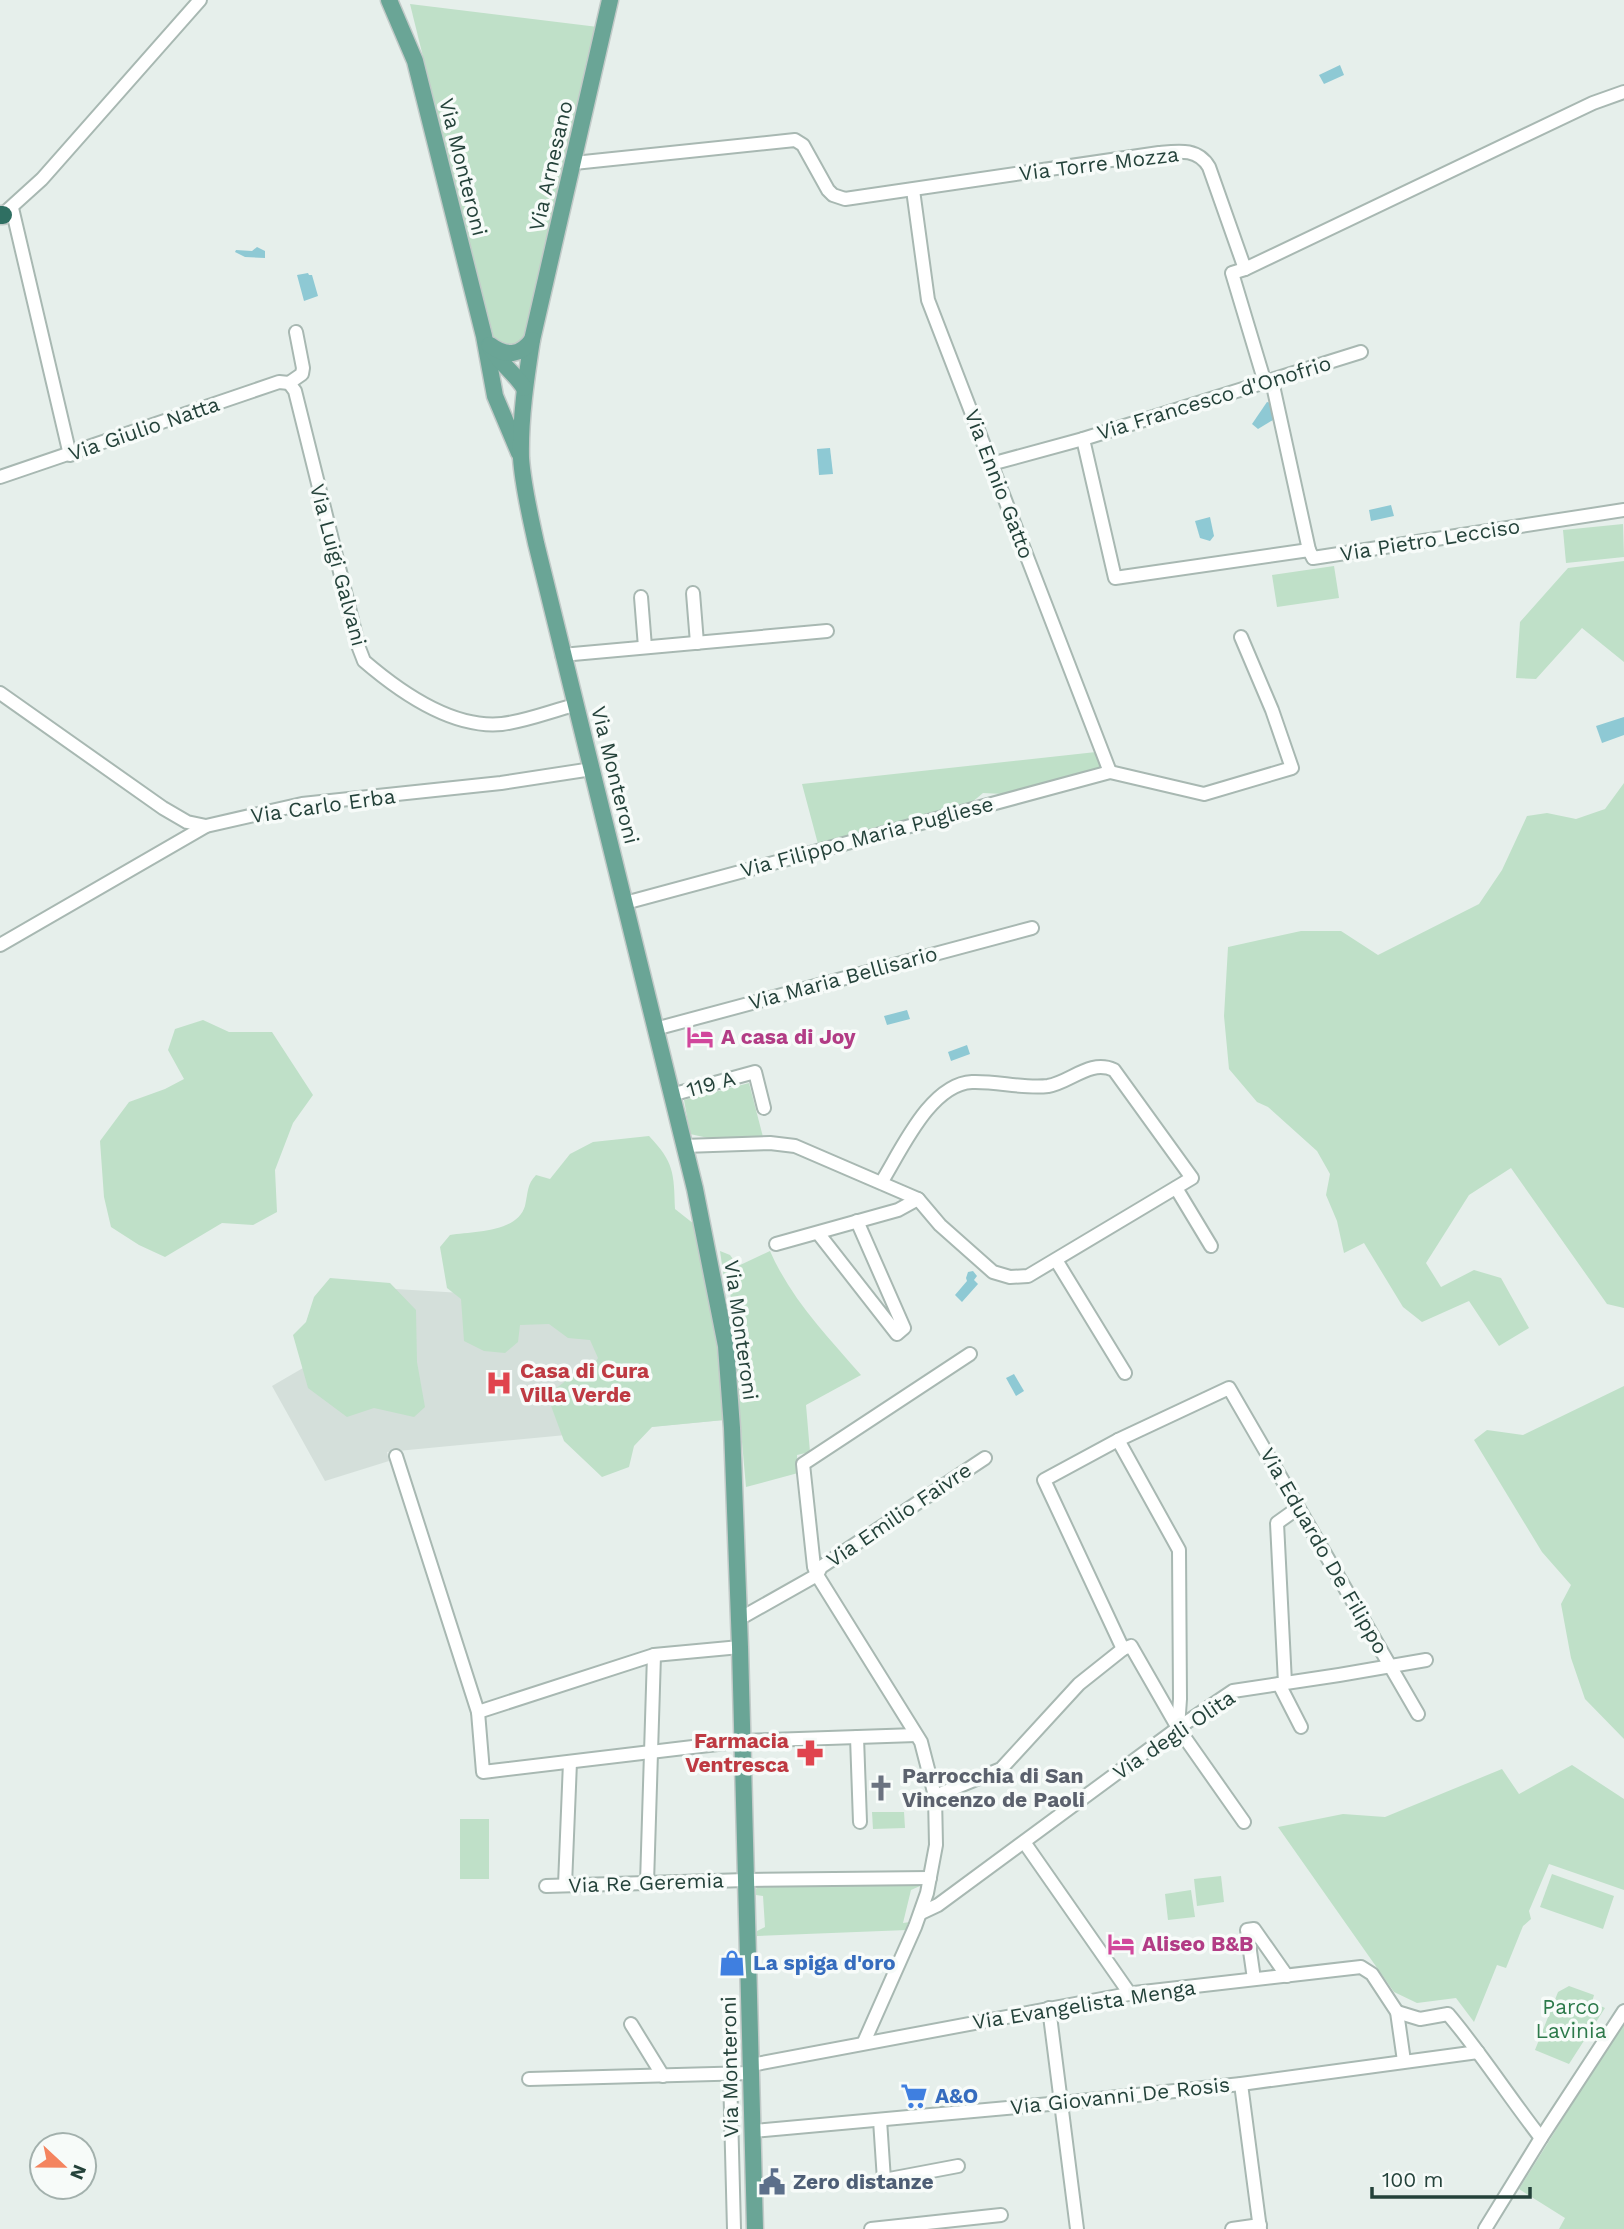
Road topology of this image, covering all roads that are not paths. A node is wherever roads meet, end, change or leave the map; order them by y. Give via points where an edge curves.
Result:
1 (610, 0) edge
2 (199, 3) edge
3 (389, 4) edge
4 (1624, 92) edge
5 (574, 163) junction
6 (913, 190) junction
7 (4, 214) edge
8 (1245, 269) junction
9 (296, 332) dead end
10 (486, 340) junction
11 (532, 340) junction
12 (1361, 352) dead end
13 (491, 379) junction
14 (1269, 382) junction
15 (289, 383) junction
16 (524, 388) junction
17 (1083, 439) junction
18 (70, 455) junction
19 (521, 458) junction
20 (991, 464) junction
21 (0, 477) edge
22 (1624, 510) edge
23 (1309, 550) junction
24 (1115, 578) joint
25 (693, 593) dead end
26 (641, 597) dead end
27 (827, 631) dead end
28 (1241, 638) dead end
29 (697, 643) junction
30 (645, 647) junction
31 (562, 655) junction
32 (0, 693) edge
33 (575, 705) junction
34 (593, 769) junction
35 (1110, 772) junction
36 (206, 826) junction
37 (625, 903) junction
38 (1032, 928) dead end
39 (0, 945) edge
40 (655, 1029) junction
41 (671, 1095) junction
42 (764, 1108) dead end
43 (684, 1146) junction
44 (881, 1183) junction
45 (1177, 1188) junction
46 (918, 1199) junction
47 (857, 1222) junction
48 (818, 1233) junction
49 (776, 1244) dead end
50 (1211, 1246) dead end
51 (1056, 1259) junction
52 (970, 1354) dead end
53 (1125, 1373) dead end
54 (1118, 1440) junction
55 (396, 1457) dead end
56 (985, 1458) dead end
57 (1297, 1508) junction
58 (817, 1575) junction
59 (739, 1619) junction
60 (740, 1647) junction
61 (1123, 1649) junction
62 (654, 1655) junction
63 (1426, 1660) dead end
64 (1391, 1666) junction
65 (1282, 1683) junction
66 (478, 1713) junction
67 (1418, 1714) dead end
68 (1301, 1727) dead end
69 (1178, 1728) junction
70 (916, 1735) junction
71 (857, 1737) junction
72 (743, 1741) junction
73 (650, 1752) junction
74 (570, 1762) junction
75 (935, 1796) junction
76 (860, 1822) dead end
77 (1244, 1822) dead end
78 (1024, 1842) junction
79 (930, 1878) junction
80 (746, 1880) junction
81 (647, 1883) junction
82 (565, 1885) junction
83 (546, 1886) dead end
84 (921, 1913) junction
85 (1287, 1976) junction
86 (1254, 1979) junction
87 (1130, 1994) junction
88 (1049, 2008) junction
89 (1624, 2011) edge
90 (1397, 2012) junction
91 (631, 2024) dead end
92 (864, 2042) junction
93 (1478, 2052) junction
94 (1404, 2061) junction
95 (751, 2069) junction
96 (730, 2073) junction
97 (663, 2076) junction
98 (529, 2079) dead end
99 (1241, 2084) junction
100 (1061, 2103) junction
101 (880, 2120) junction
102 (753, 2131) junction
103 (1541, 2138) junction
104 (958, 2166) dead end
105 (1001, 2215) dead end
106 (1260, 2227) edge
107 (734, 2229) edge
108 (755, 2229) edge
109 (872, 2229) edge
110 (1077, 2229) edge
111 (1232, 2229) edge
112 (1485, 2229) edge

1 - 5 main road, Via Arnesano
2 - 7 street via 42,179
3 - 10 main road, Via Monteroni via 415,61
4 - 8 street
5 - 6 street, Via Torre Mozza via 795,139 828,190 838,197 845,200
5 - 11 main road, Via Arnesano
6 - 8 street, Via Torre Mozza via 1159,153 1196,153 1209,167
6 - 20 street, Via Ennio Gatto via 928,300
7 - 18 street
8 - 14 street via 1233,273
9 - 15 street via 303,368
10 - 11 main road via 507,354 526,348
10 - 13 main road, Via Monteroni
10 - 16 main road, Via Monteroni
11 - 16 main road, Via Monteroni
12 - 14 street, Via Francesco d'Onofrio
13 - 16 main road via 508,391
13 - 19 main road, Via Monteroni
14 - 17 street, Via Francesco d'Onofrio
14 - 23 street
15 - 18 street, Via Giulio Natta via 279,382
15 - 33 street, Via Luigi Galvani via 295,391 364,661 435,709 468,721 501,724
16 - 19 main road, Via Monteroni
17 - 20 street
17 - 24 street, Via Francesco d'Onofrio
18 - 21 street, Via Giulio Natta
19 - 31 main road, Via Monteroni
20 - 35 street, Via Ennio Gatto
22 - 23 street, Via Pietro Lecciso via 1313,558
23 - 24 street, Via Pietro Lecciso
25 - 29 street
26 - 30 street
27 - 29 street
28 - 35 street via 1292,768 1204,794
29 - 30 street
30 - 31 street
31 - 33 main road, Via Monteroni
32 - 36 street via 163,808 187,822
33 - 34 main road, Via Monteroni
34 - 36 street, Via Carlo Erba via 302,804
34 - 37 main road, Via Monteroni
35 - 37 street, Via Filippo Maria Pugliese
36 - 39 street, Via Carlo Erba
37 - 40 main road, Via Monteroni
38 - 40 street, Via Maria Bellisario
40 - 41 main road, Via Monteroni
41 - 42 street, 119 A via 755,1072
41 - 43 main road, Via Monteroni
43 - 44 street via 796,1146
43 - 59 main road, Via Monteroni via 726,1346
44 - 45 street via 937,1097 953,1087 970,1082 1049,1086 1094,1067 1105,1067 1114,1070 1192,1178
44 - 46 street
45 - 50 street
45 - 51 street
46 - 47 street
46 - 51 street via 993,1272 1028,1276
47 - 48 street
47 - 48 street via 904,1328 897,1334
48 - 49 street
51 - 53 street
52 - 58 street via 803,1464
54 - 57 street, Via Eduardo De Filippo via 1229,1388
54 - 61 street via 1044,1480
54 - 69 street via 1179,1550
55 - 66 street
56 - 58 street, Via Emilio Faivre via 821,1567
57 - 64 street, Via Eduardo De Filippo
57 - 65 street via 1277,1523
58 - 59 street, Via Emilio Faivre
58 - 70 street
59 - 60 main road, Via Monteroni
60 - 62 street
60 - 72 main road, Via Monteroni
61 - 69 street via 1131,1646
61 - 75 street via 1079,1684 1001,1769
62 - 66 street
62 - 73 street
63 - 64 street, Via degli Olita
64 - 65 street, Via degli Olita
64 - 67 street, Via Eduardo De Filippo
65 - 68 street
65 - 69 street, Via degli Olita via 1233,1691
66 - 74 street via 483,1772
69 - 77 street
69 - 78 street, Via degli Olita
70 - 71 street
70 - 75 street
71 - 72 street
71 - 76 street
72 - 73 street
72 - 80 main road, Via Monteroni
73 - 74 street
73 - 81 street
74 - 82 street
75 - 79 street via 936,1845
78 - 84 street, Via degli Olita
78 - 87 street
79 - 80 street, Via Re Geremia
79 - 84 street
80 - 81 street, Via Re Geremia
80 - 95 main road, Via Monteroni
81 - 82 street, Via Re Geremia
82 - 83 street, Via Re Geremia
84 - 92 street
85 - 86 street, Via Evangelista Menga
85 - 86 street via 1254,1929 1247,1930
85 - 90 street, Via Evangelista Menga via 1362,1967 1372,1974
86 - 87 street, Via Evangelista Menga
87 - 88 street, Via Evangelista Menga
88 - 92 street, Via Evangelista Menga
88 - 100 street
89 - 103 street
90 - 93 street via 1420,2019 1448,2014
90 - 94 street
91 - 97 street
92 - 95 street, Via Evangelista Menga
93 - 94 street, Via Giovanni De Rosis
93 - 103 street
94 - 99 street, Via Giovanni De Rosis
95 - 96 street, Via Evangelista Menga
95 - 102 main road, Via Monteroni
96 - 97 street, Via Evangelista Menga
96 - 107 street, Via Monteroni
97 - 98 street, Via Evangelista Menga
99 - 100 street, Via Giovanni De Rosis
99 - 106 street
100 - 101 street, Via Giovanni De Rosis
100 - 110 street
101 - 102 street, Via Giovanni De Rosis
101 - 104 street via 884,2180
102 - 108 main road, Via Monteroni
103 - 112 street
105 - 109 street
106 - 111 street

